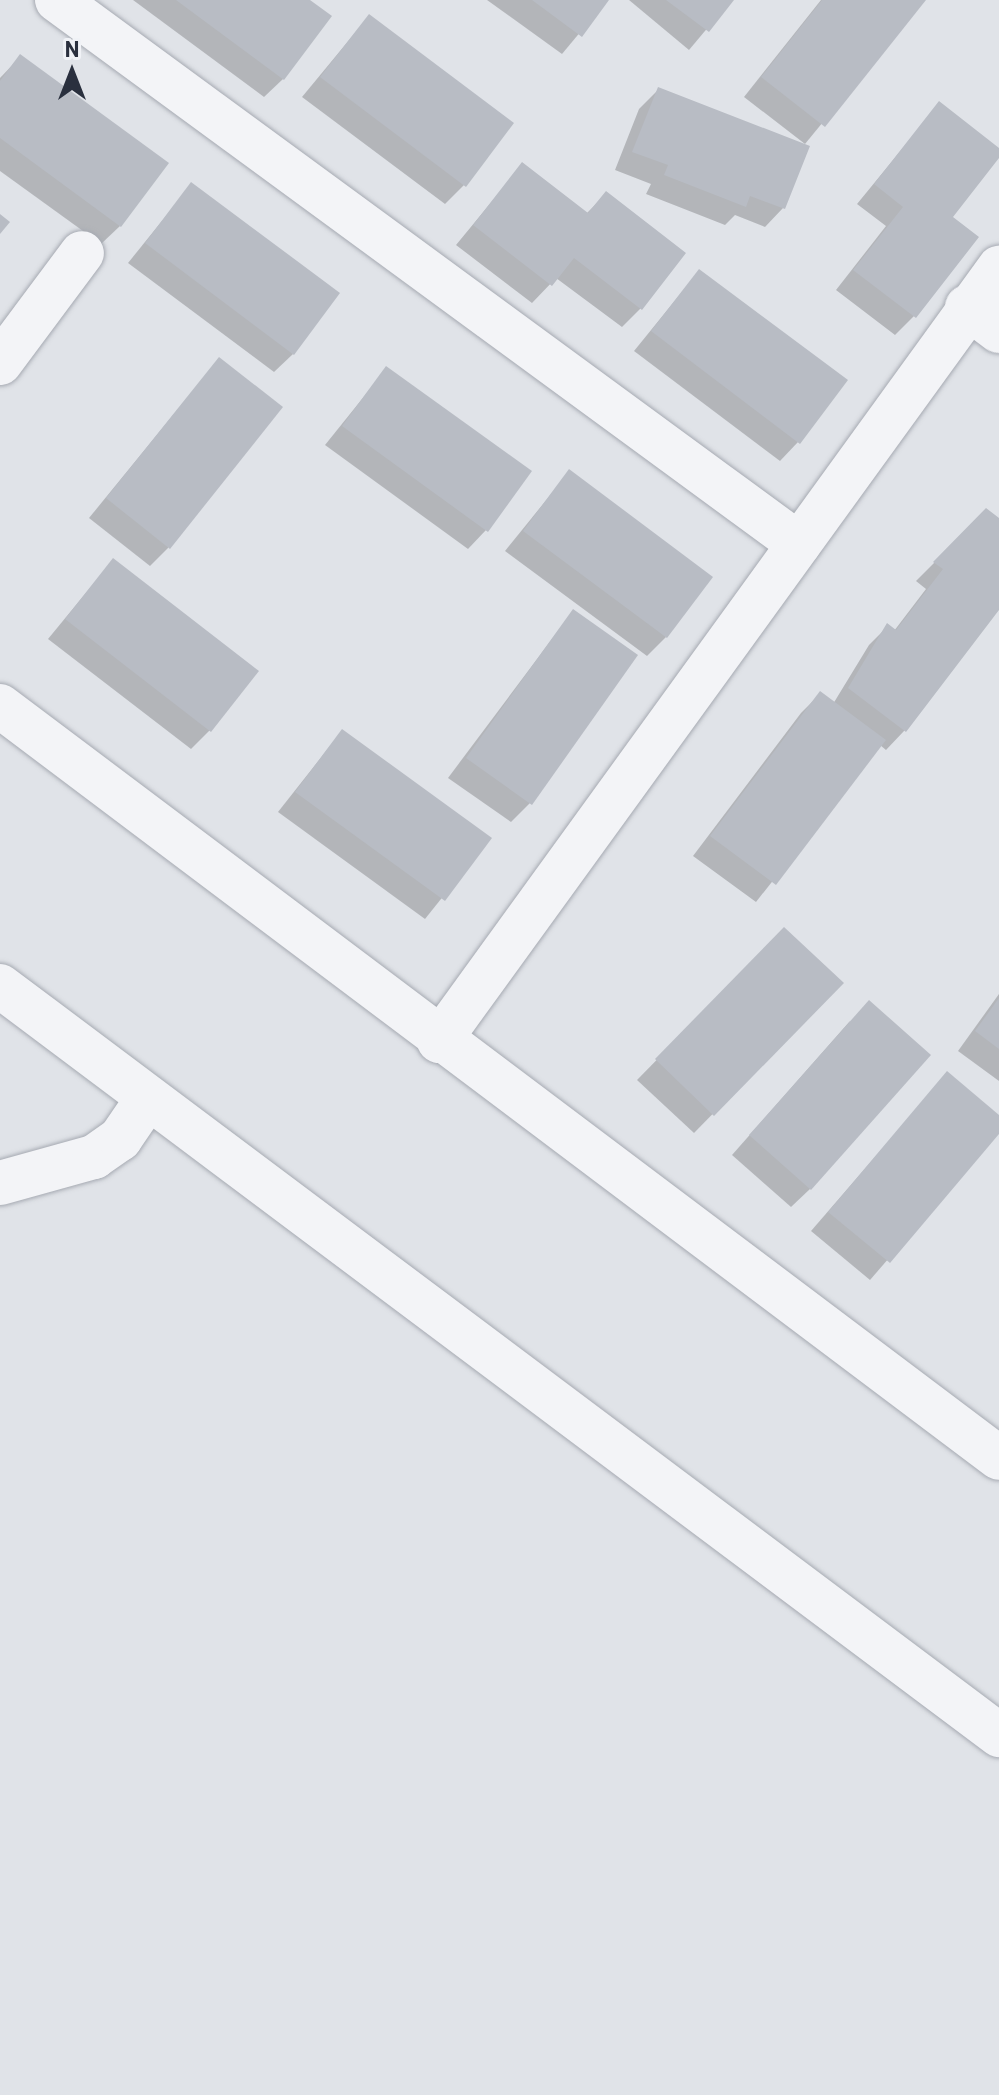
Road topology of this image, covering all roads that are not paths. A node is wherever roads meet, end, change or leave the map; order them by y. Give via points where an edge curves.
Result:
1 (57, 0) edge
2 (82, 253) dead end
3 (999, 268) edge
4 (983, 319) edge
5 (0, 363) edge
6 (799, 544) junction
7 (0, 706) edge
8 (0, 986) edge
9 (439, 1041) junction
10 (148, 1098) junction
11 (0, 1183) edge
12 (999, 1458) edge
13 (999, 1735) edge

1 - 6 street
2 - 5 street
3 - 4 street
4 - 6 street
6 - 9 street
7 - 9 street
8 - 10 street
9 - 12 street
10 - 11 street via 120,1139 94,1157
10 - 13 street

